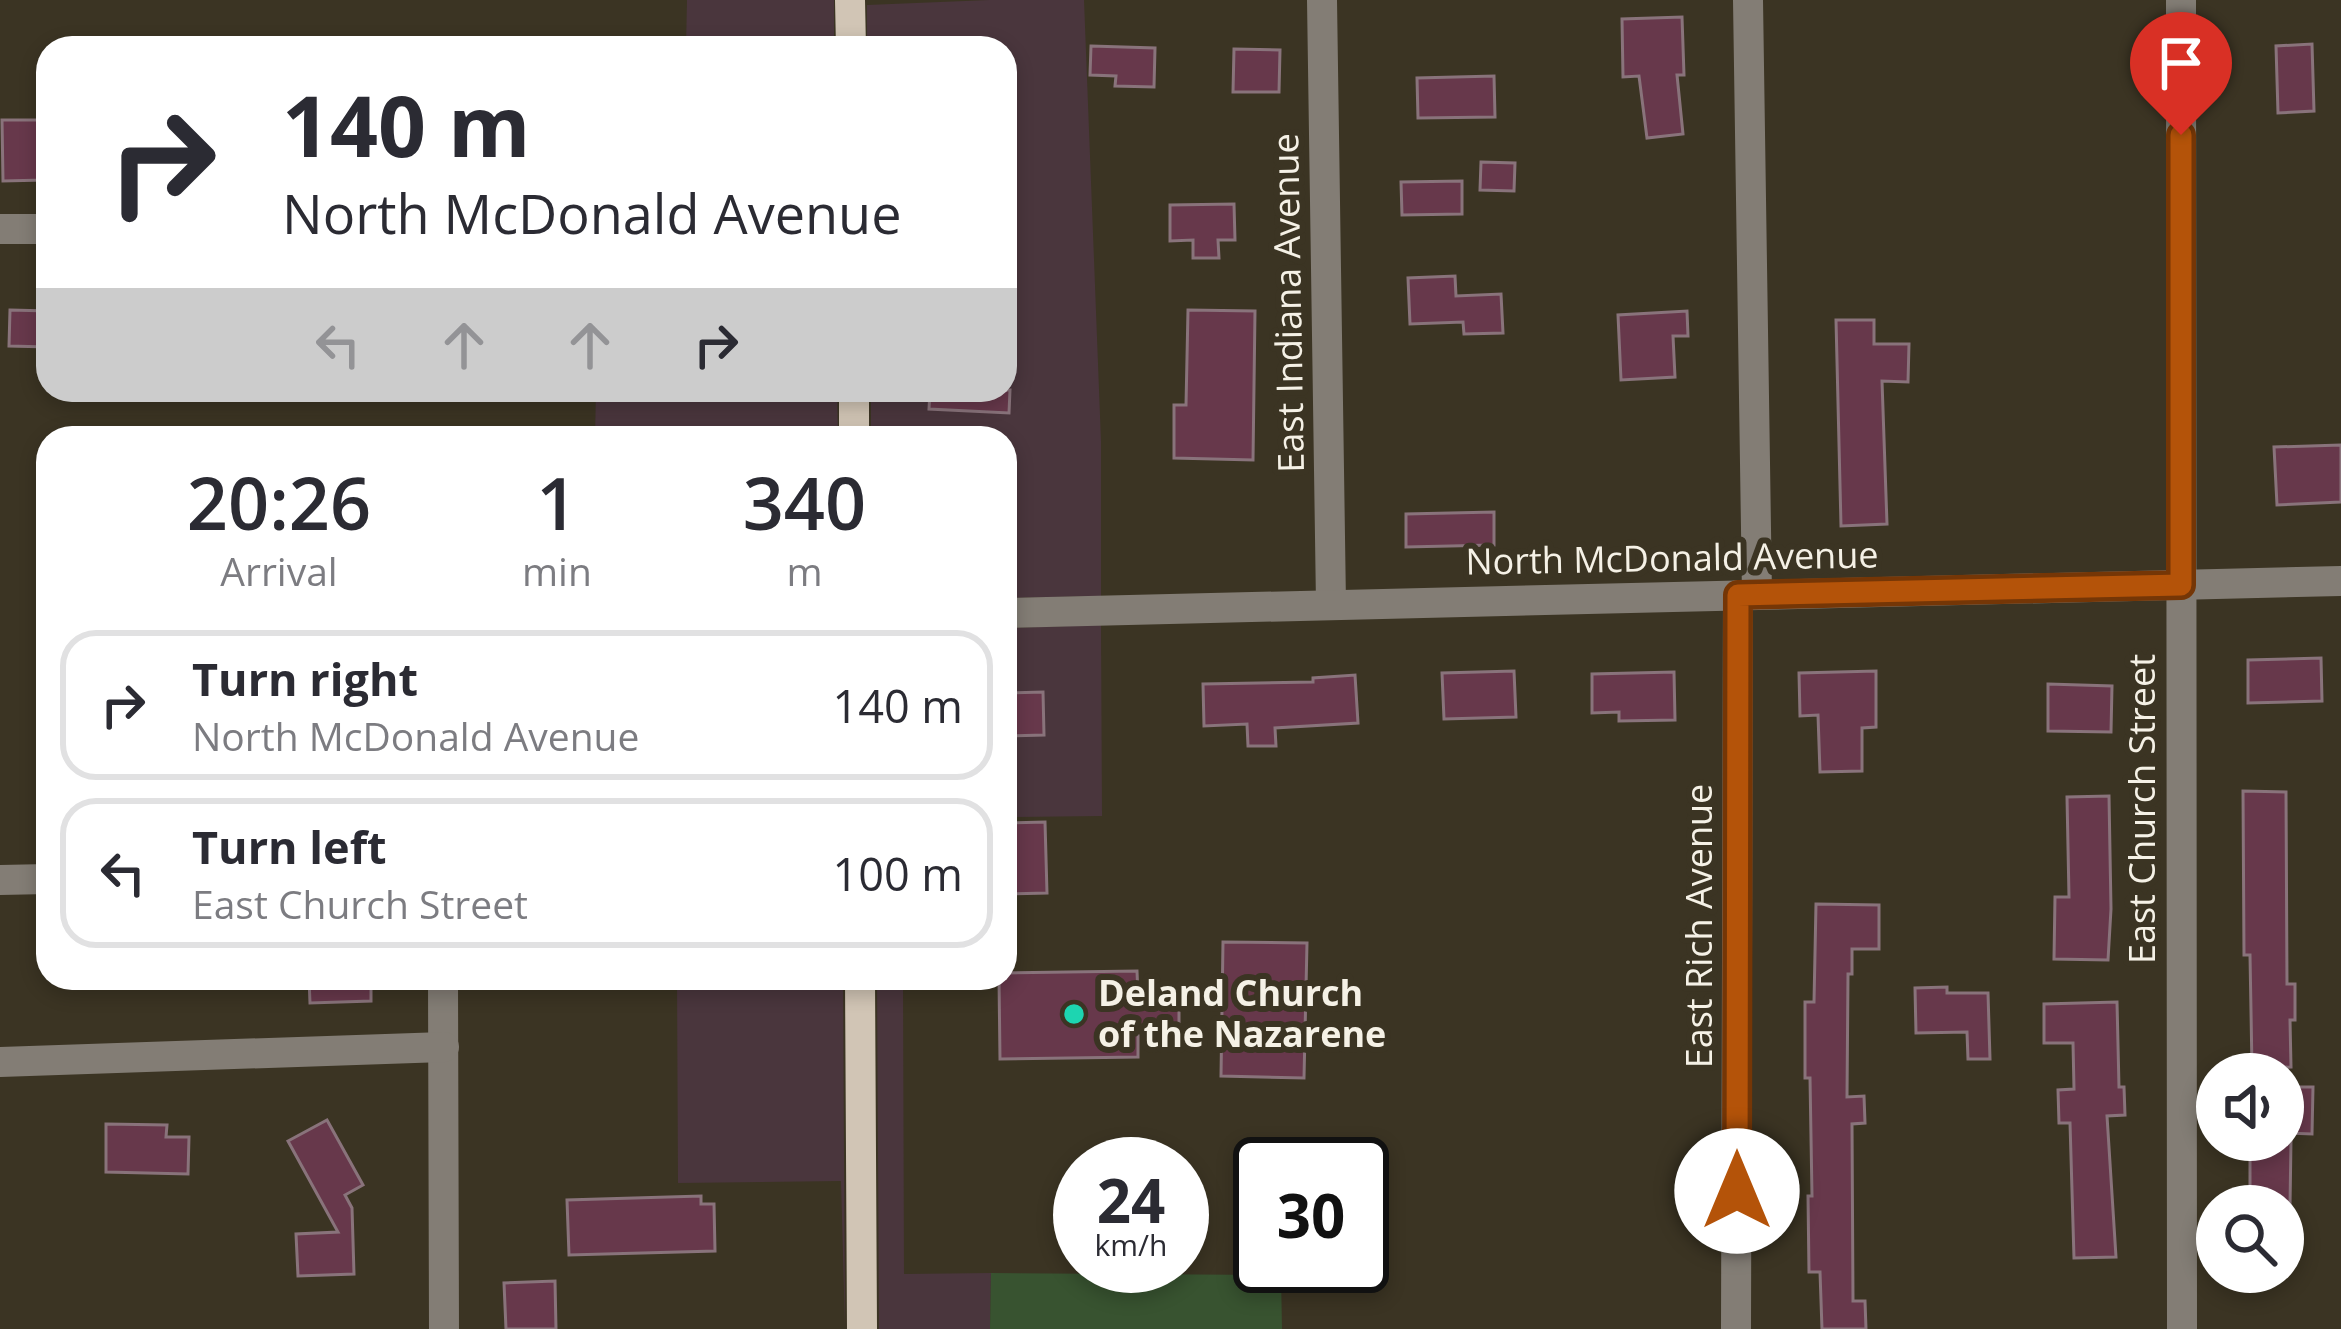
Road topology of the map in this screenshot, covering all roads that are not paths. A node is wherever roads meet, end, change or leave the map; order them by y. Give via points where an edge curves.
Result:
1 (850, 0) edge
2 (1322, 0) edge
3 (1748, 0) edge
4 (2181, 0) edge
5 (851, 36) edge
6 (36, 229) edge
7 (0, 230) edge
8 (2341, 581) edge
9 (2181, 585) junction
10 (1748, 595) junction
11 (1331, 604) junction
12 (1017, 613) edge
13 (36, 879) edge
14 (0, 880) edge
15 (443, 990) edge
16 (860, 990) edge
17 (444, 1047) junction
18 (0, 1062) edge
19 (444, 1329) edge
20 (862, 1329) edge
21 (1736, 1329) edge
22 (2182, 1329) edge

1 - 5 main road
2 - 11 street, East Indiana Avenue
3 - 10 street, East Rich Avenue
4 - 9 street, East Church Street
6 - 7 street
8 - 9 street, North McDonald Avenue
9 - 10 street, North McDonald Avenue
9 - 22 street, East Church Street
10 - 11 street, North McDonald Avenue
10 - 21 street, East Rich Avenue
11 - 12 street, North McDonald Avenue
13 - 14 street
15 - 17 street
16 - 20 main road
17 - 18 street
17 - 19 street

